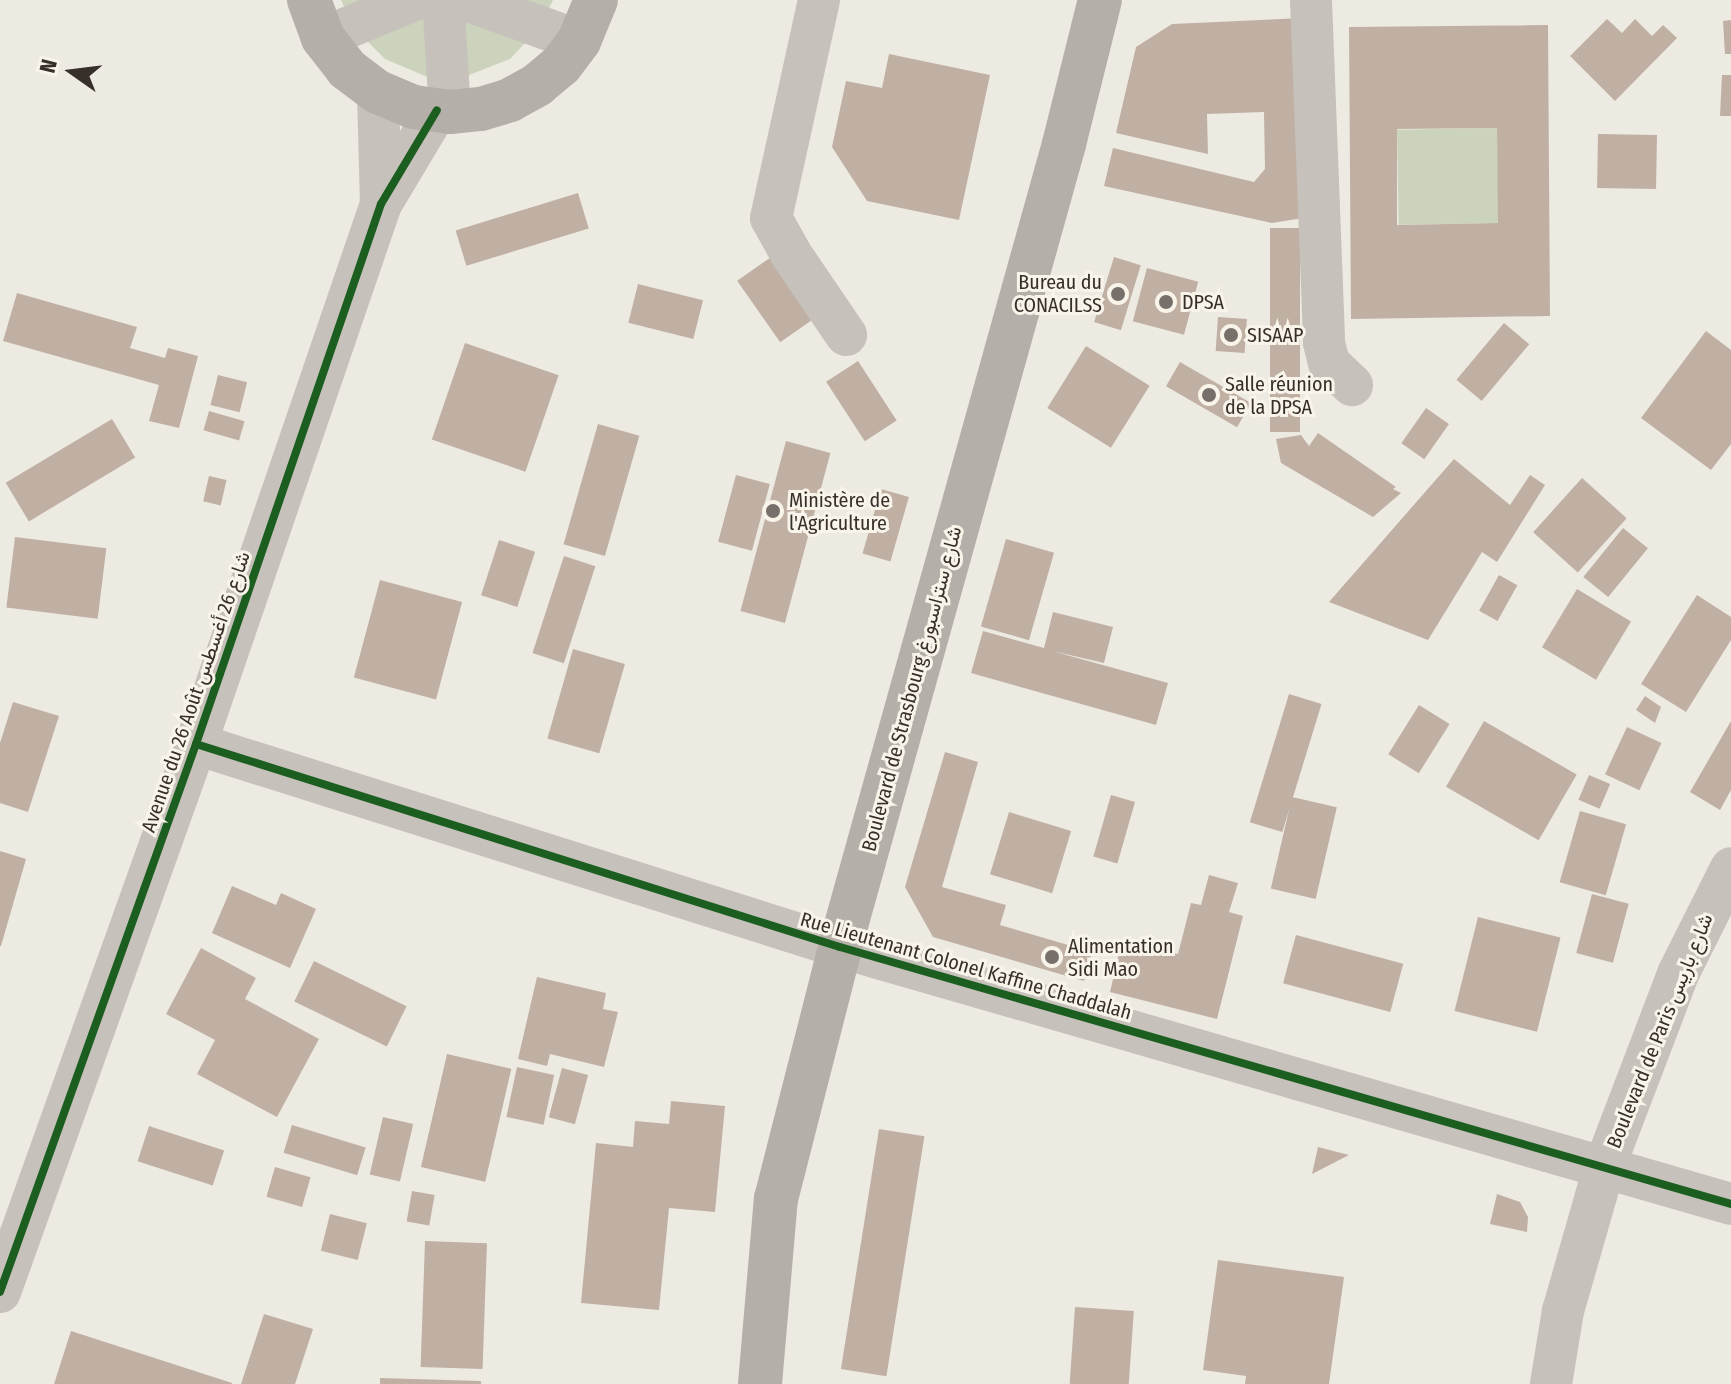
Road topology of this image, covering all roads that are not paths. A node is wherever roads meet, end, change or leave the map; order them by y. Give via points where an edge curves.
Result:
1 (819, 0) edge
2 (1100, 0) edge
3 (1311, 0) edge
4 (442, 3) edge
5 (593, 11) edge
6 (308, 12) edge
7 (378, 92) junction
8 (444, 111) junction
9 (381, 204) junction
10 (846, 335) dead end
11 (1352, 385) dead end
12 (196, 744) junction
13 (1731, 868) edge
14 (840, 947) junction
15 (1604, 1168) junction
16 (1731, 1204) edge
17 (0, 1292) edge
18 (760, 1384) edge
19 (1551, 1384) edge

1 - 10 street via 771,218
2 - 14 main road, Boulevard de Strasbourg شارع ستراسبورغ
3 - 11 street via 1324,343 1329,363
4 - 5 street
4 - 6 street
4 - 8 street
5 - 8 main road via 561,65 537,85 481,109
6 - 7 main road via 347,69
7 - 8 main road via 414,107
7 - 9 street, Avenue du 26 Août شارع 26 أغسطس
8 - 9 street, Avenue du 26 Août شارع 26 أغسطس
9 - 12 street, Avenue du 26 Août شارع 26 أغسطس
12 - 14 street, Rue Lieutenant Colonel Kaffine Chaddalah
12 - 17 street, Avenue du 26 Août شارع 26 أغسطس
13 - 15 street, Boulevard de Paris شارع باريس via 1679,972
14 - 15 street, Rue Lieutenant Colonel Kaffine Chaddalah
14 - 18 main road, Boulevard de Strasbourg شارع ستراسبورغ via 776,1199
15 - 16 street, Rue Lieutenant Colonel Kaffine Chaddalah
15 - 19 street, Boulevard de Paris شارع باريس via 1563,1311

